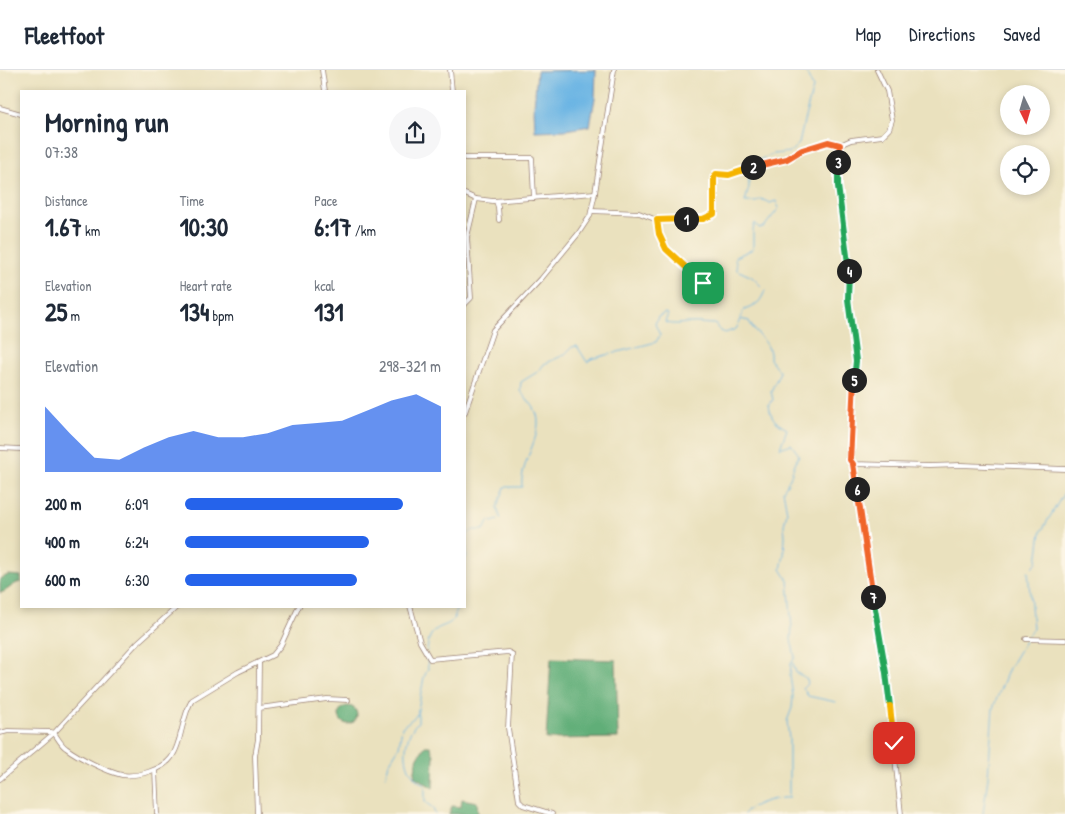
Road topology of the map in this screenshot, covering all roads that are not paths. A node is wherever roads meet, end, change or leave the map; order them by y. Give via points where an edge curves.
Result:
1 (322, 70) edge
2 (450, 70) edge
3 (614, 70) edge
4 (877, 70) edge
5 (325, 90) edge
6 (452, 90) edge
7 (0, 108) edge
8 (20, 114) edge
9 (840, 145) junction
10 (466, 158) edge
11 (595, 193) junction
12 (466, 194) edge
13 (534, 198) junction
14 (476, 199) junction
15 (496, 200) junction
16 (592, 211) junction
17 (499, 220) dead end
18 (657, 220) junction
19 (703, 283) dead end
20 (466, 303) edge
21 (468, 393) edge
22 (466, 406) edge
23 (0, 448) edge
24 (20, 449) edge
25 (853, 464) junction
26 (1065, 469) edge
27 (176, 608) edge
28 (298, 608) edge
29 (411, 608) edge
30 (1026, 639) dead end
31 (1065, 640) edge
32 (259, 663) junction
33 (348, 700) dead end
34 (259, 708) junction
35 (0, 733) edge
36 (54, 733) junction
37 (155, 770) junction
38 (0, 779) edge
39 (157, 814) edge
40 (257, 814) edge
41 (552, 814) edge
42 (900, 814) edge

1 - 5 street
2 - 6 street
3 - 11 street
4 - 9 street via 887,91 892,120 889,129 882,136 851,140
7 - 8 street
9 - 18 street via 828,142 802,150 787,159 729,175 716,174 715,212 712,216
9 - 25 street via 838,186 848,256 848,299 856,361 850,460
10 - 13 street via 532,158
11 - 13 street
11 - 16 street
12 - 14 street
13 - 15 street
14 - 15 street
14 - 20 street via 467,237 471,298
15 - 17 street
16 - 18 street via 639,213
16 - 21 street via 578,234 541,279 493,330
18 - 19 street via 666,249
21 - 22 street
23 - 24 street
25 - 26 street
25 - 42 street via 886,673
27 - 36 street via 138,642
28 - 32 street via 277,650
29 - 41 street via 420,642 430,659 512,654 508,728 519,801
30 - 31 street
32 - 34 street
32 - 37 street via 192,700 177,750 171,759
33 - 34 street via 327,699
34 - 40 street via 254,756
35 - 36 street
36 - 37 street via 65,747 122,775
36 - 38 street
37 - 39 street

